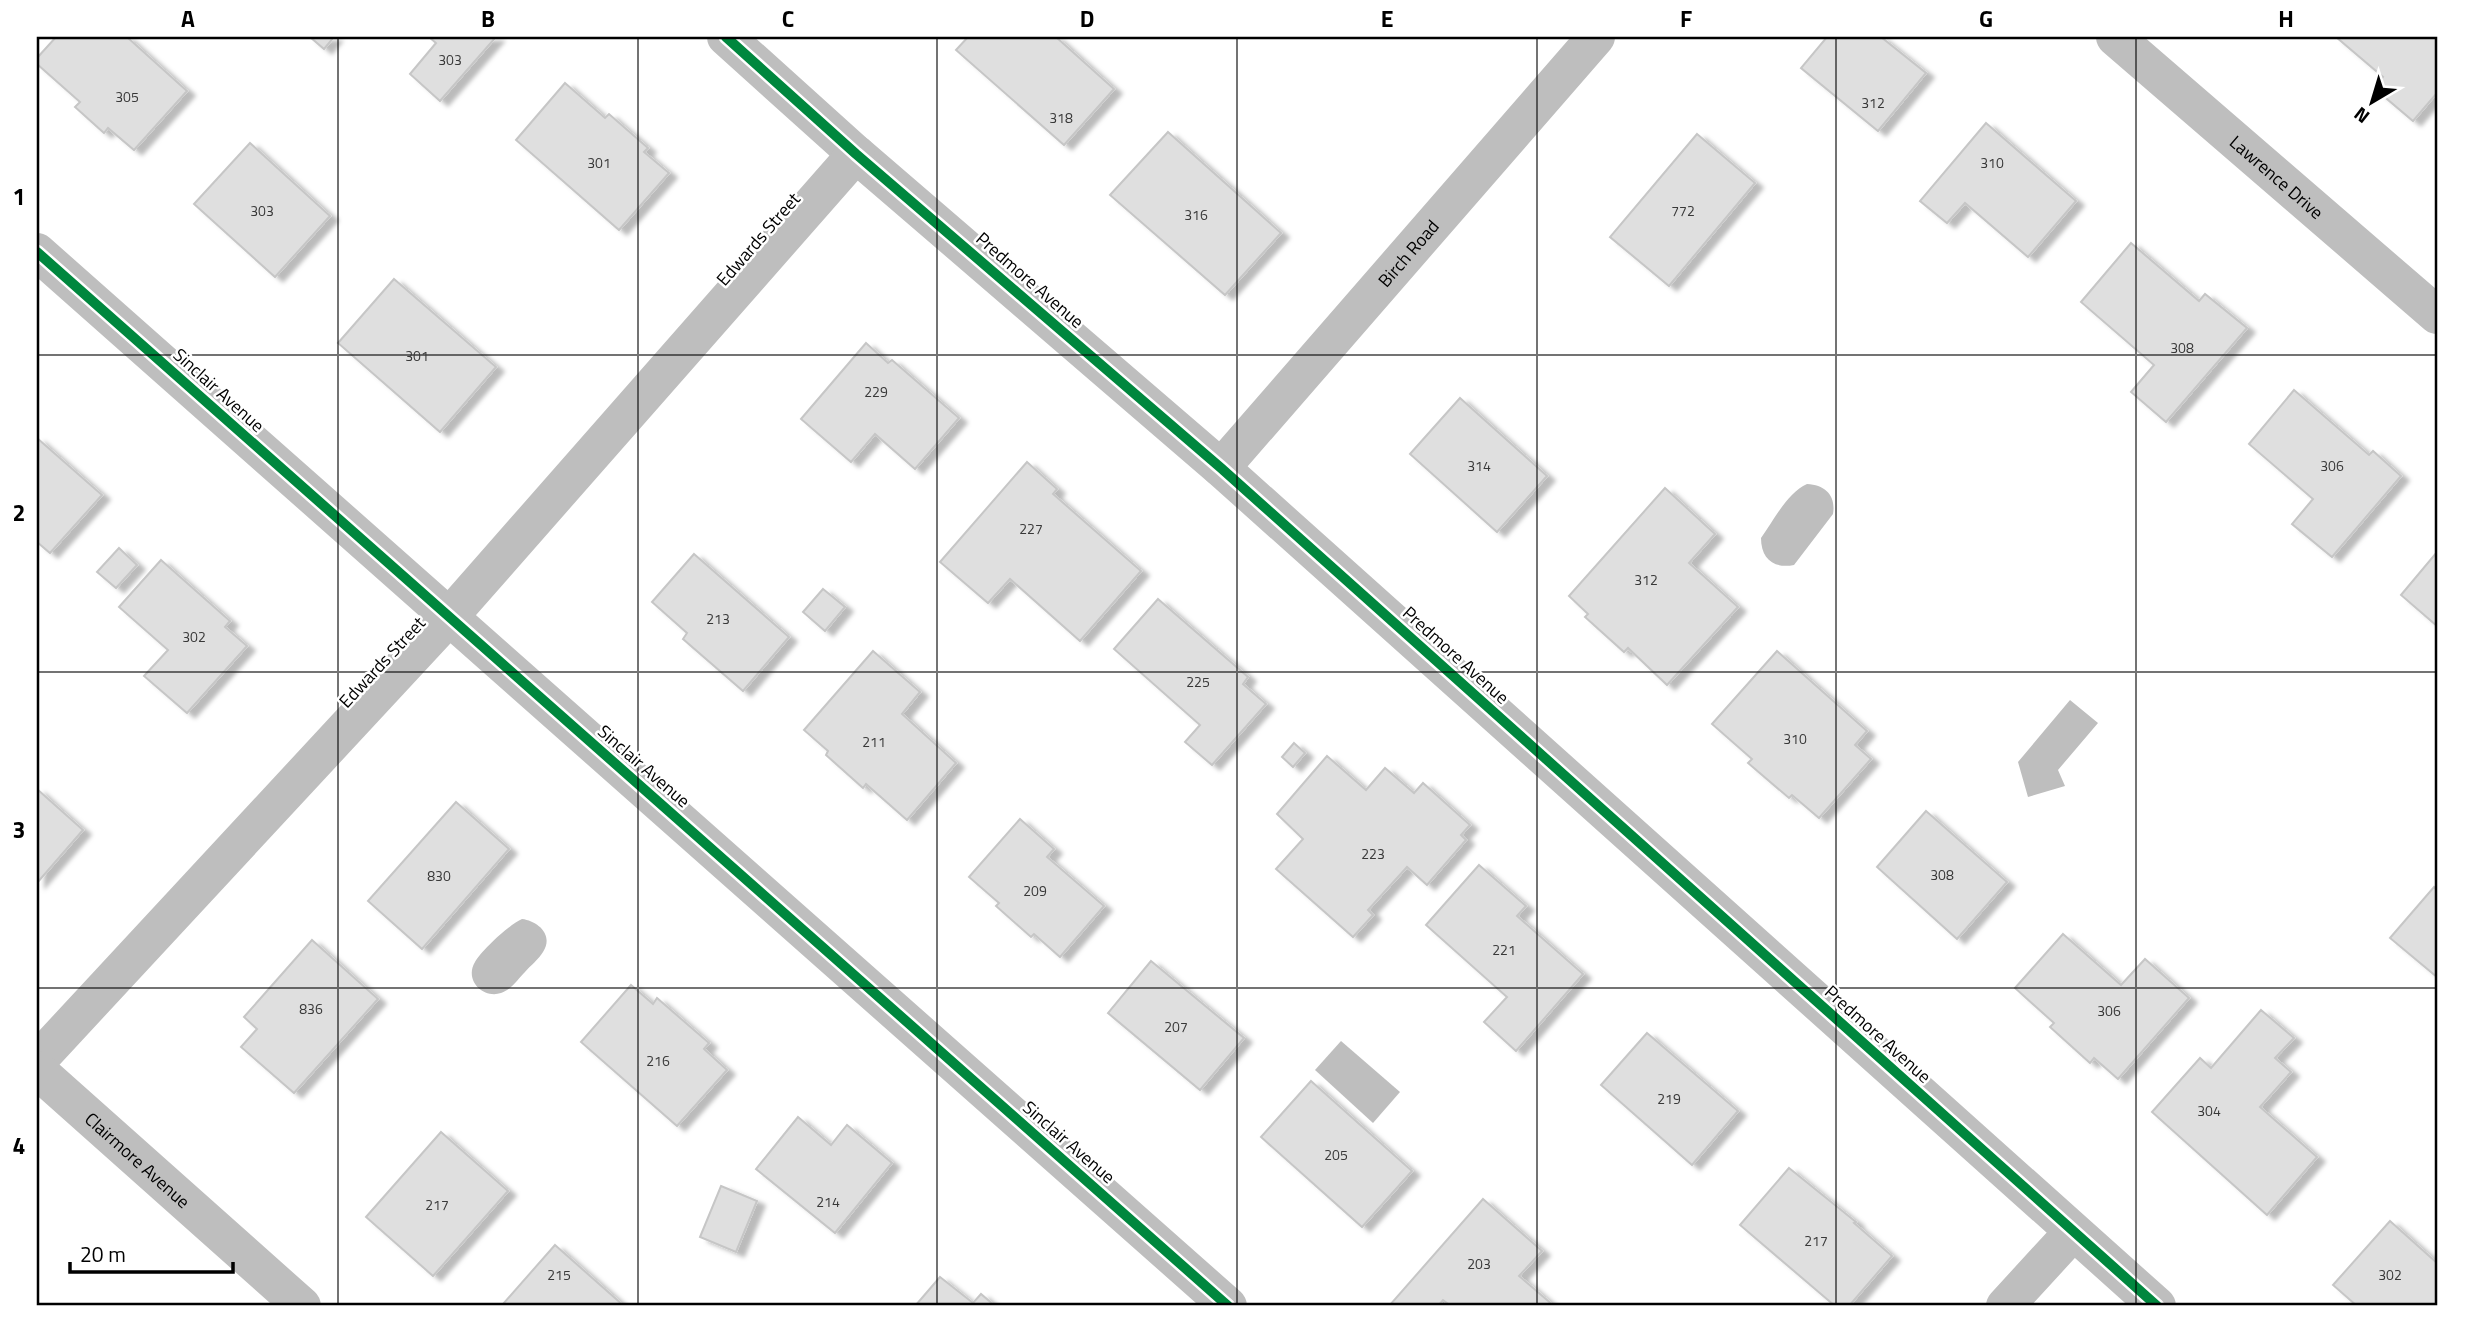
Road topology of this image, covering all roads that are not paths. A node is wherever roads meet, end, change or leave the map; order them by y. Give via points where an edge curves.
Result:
1 (726, 37) edge
2 (1596, 37) edge
3 (2115, 37) edge
4 (856, 154) junction
5 (37, 252) edge
6 (2437, 315) edge
7 (1221, 468) junction
8 (449, 617) junction
9 (37, 1061) edge
10 (37, 1070) edge
11 (2073, 1232) junction
12 (302, 1306) edge
13 (1228, 1306) edge
14 (2005, 1306) edge
15 (2157, 1306) edge

1 - 4 street, Predmore Avenue
2 - 7 street, Birch Road
3 - 6 street, Lawrence Drive
4 - 7 street, Predmore Avenue
4 - 8 street, Edwards Street
5 - 8 street, Sinclair Avenue
7 - 11 street, Predmore Avenue
8 - 9 street, Edwards Street
8 - 13 street, Sinclair Avenue
10 - 12 street, Clairmore Avenue
11 - 14 street
11 - 15 street, Predmore Avenue

